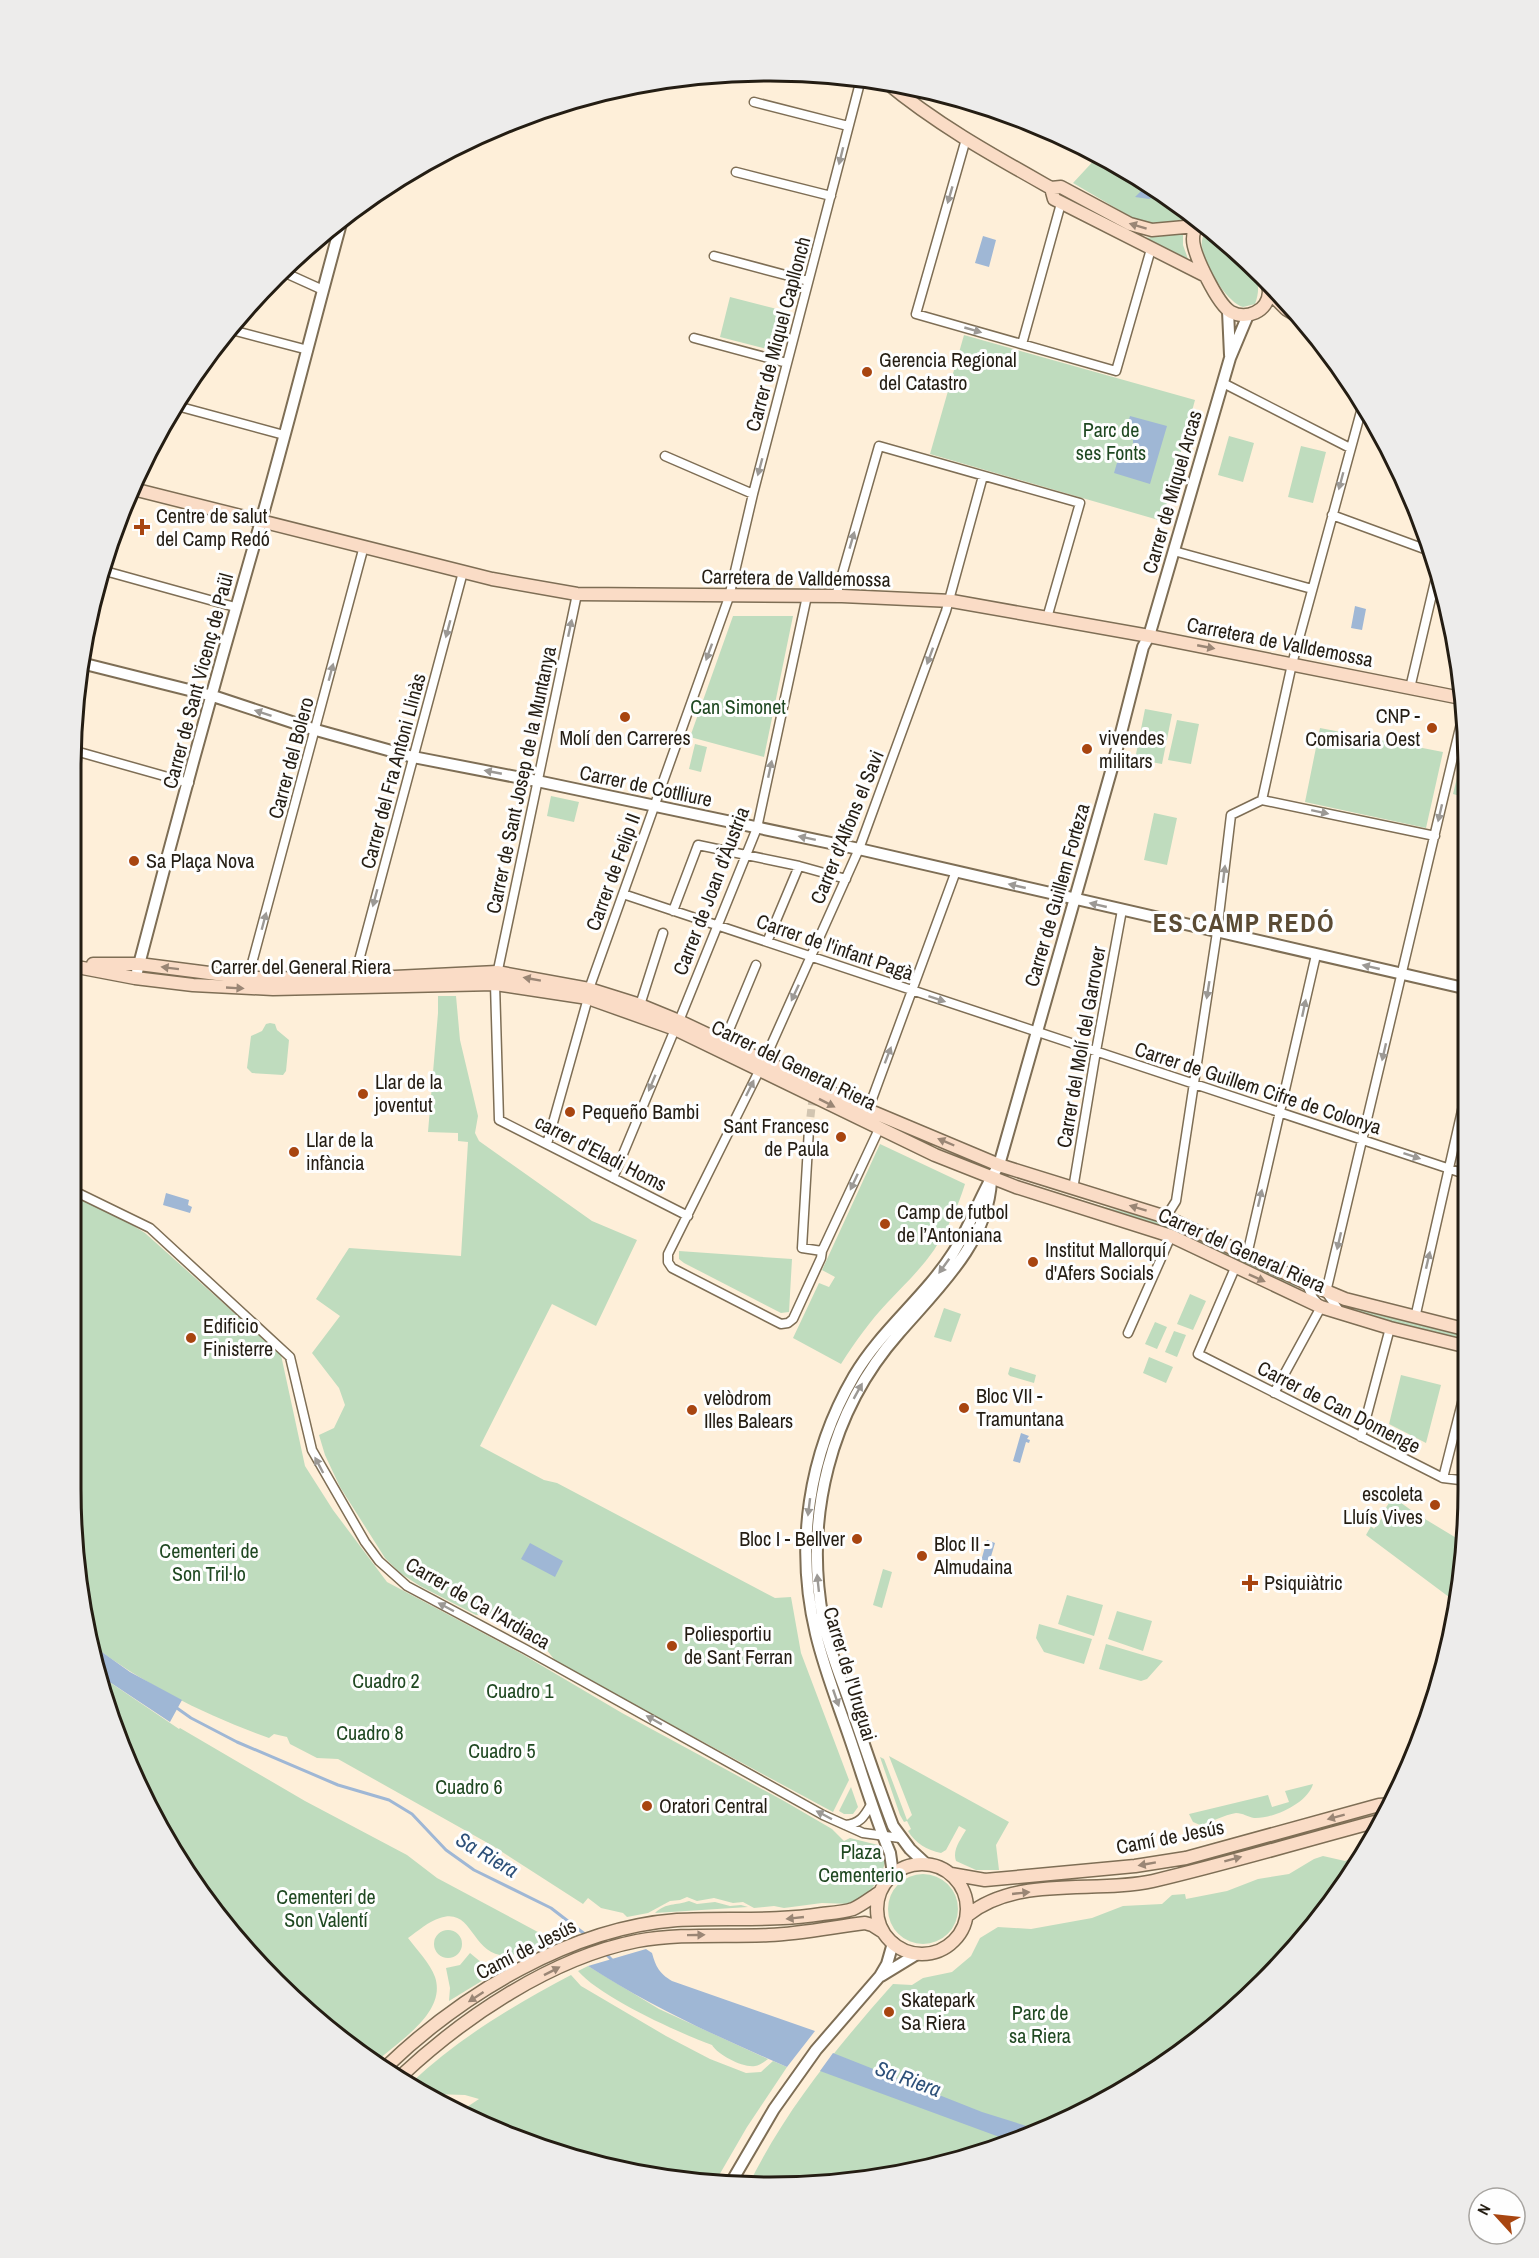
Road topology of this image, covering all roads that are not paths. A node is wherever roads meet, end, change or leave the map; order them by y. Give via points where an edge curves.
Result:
1 (859, 87) edge
2 (899, 93) edge
3 (754, 102) dead end
4 (848, 126) junction
5 (966, 139) junction
6 (736, 172) dead end
7 (1051, 188) junction
8 (831, 196) junction
9 (1065, 204) junction
10 (1191, 225) edge
11 (1196, 229) edge
12 (339, 233) edge
13 (1151, 249) junction
14 (714, 256) dead end
15 (291, 276) edge
16 (1206, 276) junction
17 (808, 281) junction
18 (323, 290) junction
19 (1268, 296) edge
20 (1228, 311) junction
21 (1248, 315) junction
22 (239, 332) edge
23 (694, 338) dead end
24 (1022, 344) junction
25 (308, 350) junction
26 (1230, 358) junction
27 (787, 363) junction
28 (1223, 383) junction
29 (184, 408) edge
30 (1360, 415) edge
31 (284, 435) junction
32 (1350, 448) junction
33 (665, 456) dead end
34 (983, 476) junction
35 (140, 491) edge
36 (753, 494) junction
37 (1332, 515) junction
38 (261, 521) junction
39 (364, 546) junction
40 (1421, 547) edge
41 (1173, 551) junction
42 (463, 572) junction
43 (110, 573) edge
44 (1434, 587) edge
45 (1312, 589) junction
46 (577, 594) junction
47 (807, 596) junction
48 (836, 596) junction
49 (729, 597) junction
50 (949, 600) junction
51 (235, 607) junction
52 (1047, 618) junction
53 (1149, 636) junction
54 (1292, 664) junction
55 (89, 665) edge
56 (1410, 688) junction
57 (213, 696) junction
58 (1454, 697) edge
59 (316, 730) junction
60 (1457, 739) edge
61 (81, 753) edge
62 (413, 757) junction
63 (537, 781) junction
64 (189, 783) junction
65 (1262, 800) junction
66 (654, 807) junction
67 (757, 828) junction
68 (1435, 836) junction
69 (859, 849) junction
70 (746, 855) junction
71 (799, 866) junction
72 (956, 871) junction
73 (846, 879) junction
74 (623, 894) junction
75 (1074, 900) junction
76 (1122, 910) junction
77 (673, 911) junction
78 (716, 925) junction
79 (1216, 932) junction
80 (663, 933) dead end
81 (767, 942) junction
82 (1316, 955) junction
83 (811, 956) junction
84 (139, 964) junction
85 (81, 965) edge
86 (756, 965) dead end
87 (81, 967) edge
88 (1402, 974) junction
89 (135, 978) junction
90 (248, 978) junction
91 (496, 978) junction
92 (354, 979) junction
93 (1458, 987) edge
94 (912, 991) junction
95 (588, 993) junction
96 (640, 1005) junction
97 (677, 1025) junction
98 (1038, 1032) junction
99 (724, 1042) junction
100 (1095, 1051) junction
101 (762, 1065) junction
102 (1194, 1084) junction
103 (868, 1110) junction
104 (1281, 1112) junction
105 (499, 1120) joint
106 (1458, 1126) edge
107 (879, 1129) junction
108 (809, 1130) tunnel mouth
109 (1363, 1140) junction
110 (547, 1144) junction
111 (999, 1165) junction
112 (1448, 1168) junction
113 (1458, 1172) edge
114 (613, 1178) junction
115 (992, 1178) junction
116 (1073, 1189) junction
117 (81, 1194) edge
118 (688, 1216) junction
119 (1166, 1217) junction
120 (1171, 1236) junction
121 (822, 1251) junction
122 (1247, 1255) junction
123 (1235, 1268) junction
124 (1306, 1283) junction
125 (1326, 1292) junction
126 (1321, 1307) junction
127 (1340, 1312) junction
128 (1415, 1318) junction
129 (1390, 1328) junction
130 (1458, 1328) edge
131 (1128, 1333) dead end
132 (1458, 1345) edge
133 (1274, 1393) junction
134 (1458, 1419) edge
135 (1361, 1437) junction
136 (1443, 1478) junction
137 (1458, 1480) edge
138 (872, 1803) junction
139 (1381, 1805) edge
140 (1371, 1823) edge
141 (843, 1825) junction
142 (882, 1835) junction
143 (900, 1838) junction
144 (925, 1863) junction
145 (893, 1874) junction
146 (951, 1874) junction
147 (880, 1892) junction
148 (968, 1915) junction
149 (883, 1932) junction
150 (893, 1943) junction
151 (917, 1954) junction
152 (880, 1976) junction
153 (391, 2063) edge
154 (405, 2072) edge
155 (735, 2176) edge

1 - 4 street, Carrer de Miquel Capllonch
2 - 5 main road
3 - 4 street
4 -> 8 street, Carrer de Miquel Capllonch
5 - 7 main road
5 -> 24 street via 916,314
6 - 8 street
7 - 9 main road via 1054,199
10 -> 7 main road via 1152,230 1130,224 1061,187
8 - 17 street, Carrer de Miquel Capllonch
9 - 13 main road
9 - 24 street via 1060,207
11 - 16 main road via 1194,247
12 - 18 street, Carrer de Sant Vicenç de Paül
13 - 16 main road
13 - 24 street via 1116,371
14 - 17 street
15 - 18 street
16 - 20 main road
17 - 27 street, Carrer de Miquel Capllonch
18 - 25 street, Carrer de Sant Vicenç de Paül
19 - 21 main road via 1257,312
20 - 21 main road
20 - 26 street, Carrer de Miquel Arcas
21 - 26 street, Carrer de Miquel Arcas
22 - 25 street
23 - 27 street
25 - 31 street, Carrer de Sant Vicenç de Paül
26 - 28 street, Carrer de Miquel Arcas
27 -> 36 street, Carrer de Miquel Capllonch
28 - 32 street
28 - 41 street, Carrer de Miquel Arcas
29 - 31 street
30 - 32 street
31 - 38 street, Carrer de Sant Vicenç de Paül
32 -> 37 street
33 - 36 street
48 -> 34 street via 879,446
34 - 50 street, Carrer d'Alfons el Savi
34 - 52 street via 1080,503
35 - 38 main road, Carretera de Valldemossa
36 - 49 street, Carrer de Miquel Capllonch
37 - 40 street
37 - 45 street
38 - 39 main road, Carretera de Valldemossa
38 - 51 street, Carrer de Sant Vicenç de Paül
39 - 42 main road, Carretera de Valldemossa
59 -> 39 street, Carrer del Bolero
41 - 45 street
41 - 53 street, Carrer de Miquel Arcas
42 - 46 main road, Carretera de Valldemossa
42 -> 62 street, Carrer del Fra Antoni Llinàs
43 - 51 street
44 - 56 street
45 - 54 street
46 - 49 main road, Carretera de Valldemossa
63 -> 46 street, Carrer de Sant Josep de la Muntanya
47 - 48 main road, Carretera de Valldemossa
47 - 49 main road, Carretera de Valldemossa
67 -> 47 street, Carrer de Joan d'Àustria
48 - 50 main road, Carretera de Valldemossa
49 -> 66 street, Carrer de Felip II
50 - 52 main road, Carretera de Valldemossa
50 -> 69 street, Carrer d'Alfons el Savi
51 - 57 street, Carrer de Sant Vicenç de Paül
52 - 53 main road, Carretera de Valldemossa
53 -> 54 main road, Carretera de Valldemossa
53 - 75 street, Carrer de Guillem Forteza
54 - 56 main road, Carretera de Valldemossa
54 - 65 street
55 - 57 street, Carrer de Cotlliure
56 - 58 main road, Carretera de Valldemossa
59 -> 57 street, Carrer de Cotlliure
57 - 64 street, Carrer de Sant Vicenç de Paül
59 - 62 street, Carrer de Cotlliure
90 -> 59 street, Carrer del Bolero
60 -> 68 street
61 - 64 street
63 -> 62 street, Carrer de Cotlliure
62 -> 92 street, Carrer del Fra Antoni Llinàs
63 - 66 street, Carrer de Cotlliure
63 - 91 street, Carrer de Sant Josep de la Muntanya
64 - 84 street, Carrer de Sant Vicenç de Paül
65 -> 68 street
79 -> 65 street via 1231,815
66 - 67 street, Carrer de Cotlliure
66 - 74 street, Carrer de Felip II
69 -> 67 street, Carrer de Cotlliure
67 - 70 street, Carrer de Joan d'Àustria
68 - 88 street
69 - 72 street, Carrer de Cotlliure
69 - 73 street, Carrer d'Alfons el Savi
70 - 71 street
70 - 77 street via 698,845
70 - 78 street, Carrer de Joan d'Àustria
71 - 73 street
71 - 81 street
75 -> 72 street, Carrer de Cotlliure
72 - 94 street
73 - 83 street, Carrer d'Alfons el Savi
74 - 77 street, Carrer de l'infant Pagà
74 - 95 street, Carrer de Felip II
76 -> 75 street, Carrer de Cotlliure
75 - 98 street, Carrer de Guillem Forteza
76 - 79 street, Carrer de Cotlliure
76 - 100 street, Carrer del Molí del Garrover
77 - 78 street, Carrer de l'infant Pagà
78 - 81 street, Carrer de l'infant Pagà
78 - 97 street, Carrer de Joan d'Àustria
79 - 82 street, Carrer de Cotlliure
79 -> 102 street
80 - 96 street
81 - 83 street, Carrer de l'infant Pagà
88 -> 82 street, Carrer de Cotlliure
104 -> 82 street
83 - 94 street, Carrer de l'infant Pagà
83 -> 101 street, Carrer d'Alfons el Savi
84 - 85 main road, Carrer del General Riera
84 - 89 street, Carrer de Sant Vicenç de Paül
90 -> 84 main road, Carrer del General Riera
86 - 99 street
87 - 89 main road, Carrer del General Riera
88 - 93 street, Carrer de Cotlliure
88 -> 109 street
89 -> 91 main road, Carrer del General Riera via 249,989
90 - 92 main road, Carrer del General Riera
91 - 92 main road, Carrer del General Riera
91 - 95 main road, Carrer del General Riera
91 - 105 street, Carrer de Sant Josep de la Muntanya
94 -> 98 street, Carrer de l'infant Pagà
103 -> 94 street
95 - 96 main road, Carrer del General Riera
95 - 97 main road, Carrer del General Riera
95 - 110 street, Carrer de Felip II
96 - 97 main road, Carrer del General Riera
97 - 99 main road, Carrer del General Riera
97 - 101 main road, Carrer del General Riera
97 -> 114 street, Carrer de Joan d'Àustria
98 - 100 street, Carrer de Guillem Cifre de Colonya
98 - 111 street, Carrer de Guillem Forteza
99 - 101 main road, Carrer del General Riera
100 - 102 street, Carrer de Guillem Cifre de Colonya
100 - 116 street, Carrer del Molí del Garrover
101 - 103 main road, Carrer del General Riera
101 -> 107 main road, Carrer del General Riera
118 -> 101 street, Carrer d'Alfons el Savi
102 - 104 street, Carrer de Guillem Cifre de Colonya
102 - 119 street via 1176,1201
111 -> 103 main road, Carrer del General Riera
104 - 109 street, Carrer de Guillem Cifre de Colonya
122 -> 104 street
105 - 110 street, carrer d'Eladi Homs
106 - 112 street
107 - 115 main road, Carrer del General Riera
107 -> 121 street, Carrer d'Alfons el Savi
108 - 121 street via 802,1248
109 -> 112 street, Carrer de Guillem Cifre de Colonya
109 -> 125 street
110 - 114 street, carrer d'Eladi Homs
111 - 115 street, Carrer de Guillem Forteza
111 - 116 main road, Carrer del General Riera
112 - 113 street, Carrer de Guillem Cifre de Colonya
128 -> 112 street
114 - 118 street, carrer d'Eladi Homs
115 - 120 main road, Carrer del General Riera
115 -> 138 street, Carrer de l'Uruguai via 942,1270 882,1337 853,1378 822,1446 809,1503 806,1568 816,1636
143 -> 115 street, Carrer de l'Uruguai via 874,1774 824,1621 817,1564 820,1505 833,1450 852,1401 880,1356 952,1273 983,1220
119 -> 116 main road, Carrer del General Riera
141 -> 117 street, Carrer de Ca l'Ardiaca via 394,1576 365,1542 312,1450 290,1357 150,1228
118 - 121 street, Carrer d'Alfons el Savi via 668,1254 672,1269 781,1324 793,1319
119 - 122 main road, Carrer del General Riera
120 - 123 main road, Carrer del General Riera
120 - 131 street
122 - 124 main road, Carrer del General Riera
123 -> 126 main road, Carrer del General Riera
123 - 133 street, Carrer de Can Domenge via 1198,1354
124 - 125 main road, Carrer del General Riera
124 - 126 street
125 - 127 street
125 - 128 main road, Carrer del General Riera
126 - 127 main road, Carrer del General Riera
126 - 133 street
127 - 129 main road, Carrer del General Riera
128 - 130 main road, Carrer del General Riera
129 - 132 main road, Carrer del General Riera
129 - 135 street
133 - 135 street, Carrer de Can Domenge
134 - 136 street
135 - 136 street, Carrer de Can Domenge
136 - 137 street, Carrer de Can Domenge
138 - 141 street via 859,1822
138 - 142 street, Carrer de l'Uruguai
139 -> 146 main road, Camí de Jesús via 1186,1858 985,1880
148 -> 140 main road, Camí de Jesús via 989,1901 1012,1893 1151,1881
141 - 142 street, Carrer de Ca l'Ardiaca
142 - 143 street, Carrer de Ca l'Ardiaca
142 - 145 street, Carrer de l'Uruguai
143 - 144 street, Carrer de l'Uruguai
144 - 145 main road via 904,1867
144 - 146 main road
145 - 147 main road
146 - 148 main road via 963,1888
147 - 149 main road via 877,1911
147 -> 153 main road, Camí de Jesús via 853,1909 805,1917 641,1925 564,1948 481,1993
148 - 151 main road via 964,1928 951,1944 938,1951
149 - 150 main road
154 -> 149 main road, Camí de Jesús via 428,2051 517,1990 602,1950 691,1935 790,1934 865,1923
150 - 151 main road
150 - 152 street
151 - 152 street
152 - 155 street via 835,2026 774,2109

